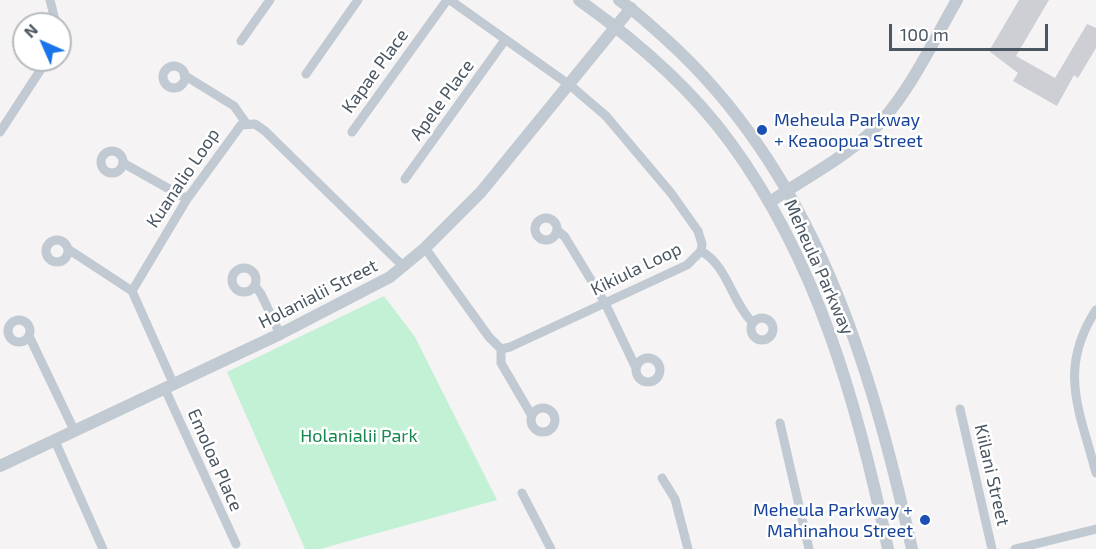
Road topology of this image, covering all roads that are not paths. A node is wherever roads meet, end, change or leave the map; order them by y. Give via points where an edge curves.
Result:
1 (270, 0) edge
2 (358, 0) edge
3 (449, 0) edge
4 (579, 0) edge
5 (620, 0) edge
6 (957, 0) edge
7 (631, 8) junction
8 (617, 27) junction
9 (241, 40) dead end
10 (505, 40) junction
11 (39, 72) edge
12 (306, 74) dead end
13 (184, 75) dead end
14 (571, 86) junction
15 (246, 123) junction
16 (0, 132) edge
17 (352, 132) dead end
18 (123, 163) dead end
19 (405, 179) dead end
20 (788, 189) junction
21 (187, 199) junction
22 (770, 202) junction
23 (557, 231) dead end
24 (425, 248) junction
25 (68, 249) dead end
26 (700, 251) junction
27 (404, 267) junction
28 (255, 286) dead end
29 (132, 291) junction
30 (605, 303) junction
31 (1096, 310) edge
32 (753, 323) dead end
33 (280, 334) junction
34 (29, 336) dead end
35 (501, 349) junction
36 (636, 368) dead end
37 (170, 387) junction
38 (960, 409) dead end
39 (532, 416) dead end
40 (780, 423) dead end
41 (75, 432) junction
42 (1091, 436) edge
43 (55, 441) junction
44 (0, 466) edge
45 (1096, 473) edge
46 (662, 478) dead end
47 (522, 493) dead end
48 (1096, 530) edge
49 (236, 544) dead end
50 (103, 549) edge
51 (550, 549) edge
52 (688, 549) edge
53 (809, 549) edge
54 (888, 549) edge
55 (912, 549) edge
56 (992, 549) edge
57 (1015, 549) edge

1 - 9 street
2 - 12 street
3 - 10 street, Kikiula Loop
3 - 17 street, Kapae Place
4 - 8 street, Meheula Parkway
5 - 7 street, Meheula Parkway
6 - 20 street via 894,106 870,133
7 - 8 street, Holanialii Street
7 - 20 street, Meheula Parkway via 719,91
8 - 14 street, Holanialii Street
8 - 22 street, Meheula Parkway via 715,125
10 - 14 street, Kikiula Loop
10 - 19 street, Apele Place
11 - 16 street
13 - 15 street via 234,106
14 - 24 street, Holanialii Street via 481,192
14 - 26 street, Kikiula Loop via 606,116 671,194 698,231
15 - 21 street, Kuanalio Loop via 236,130
15 - 27 street, Kuanalio Loop via 265,131
18 - 21 street
20 - 22 street
20 - 55 street, Meheula Parkway via 842,301 894,467
21 - 29 street, Kuanalio Loop
22 - 54 street, Meheula Parkway via 825,319 844,370
23 - 30 street via 565,237
24 - 27 street, Holanialii Street
24 - 35 street
25 - 29 street
26 - 30 street, Kikiula Loop via 687,265
26 - 32 street via 714,259 744,314
27 - 33 street, Holanialii Street via 377,286
28 - 33 street
29 - 37 street
30 - 35 street, Kikiula Loop
30 - 36 street
31 - 42 street via 1080,341 1072,381
33 - 37 street, Holanialii Street
34 - 41 street
35 - 39 street via 501,363
37 - 41 street, Holanialii Street
37 - 49 street, Emoloa Place
38 - 56 street, Kiilani Street
40 - 53 street
41 - 43 street, Holanialii Street
42 - 45 street
43 - 44 street, Holanialii Street
43 - 50 street
46 - 52 street via 675,500
47 - 51 street
48 - 57 street

